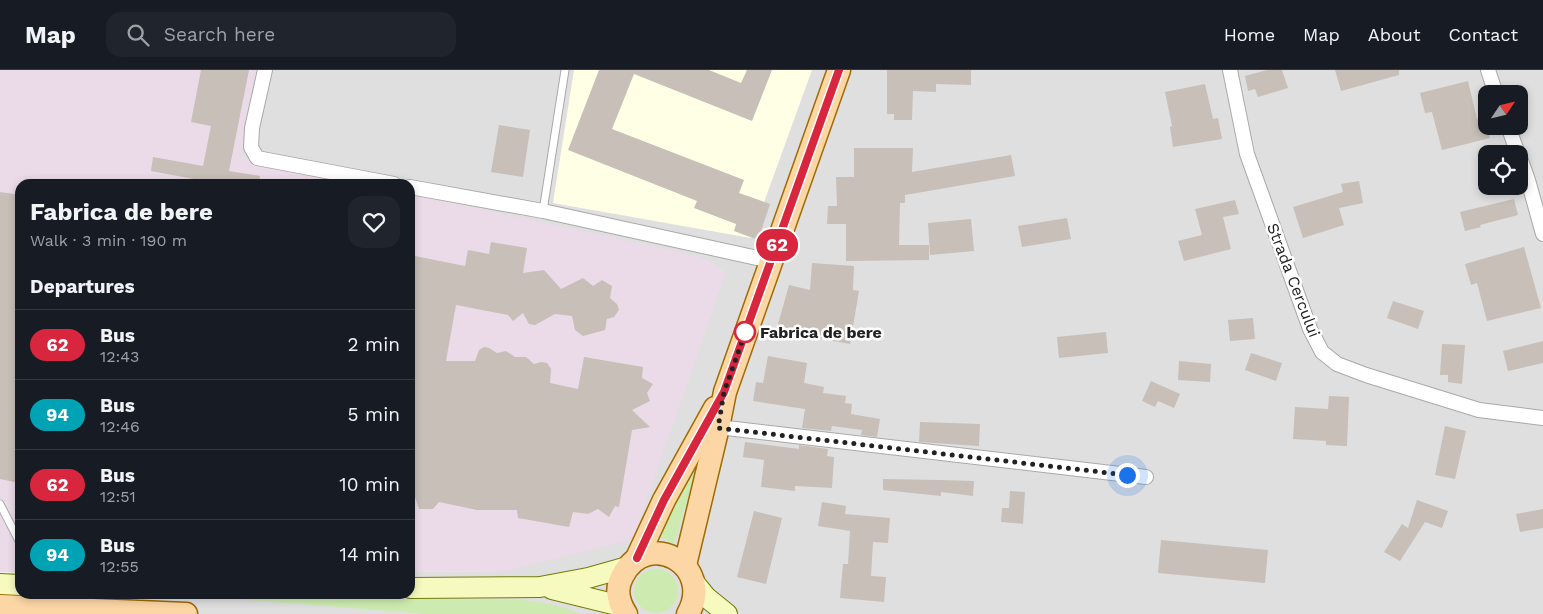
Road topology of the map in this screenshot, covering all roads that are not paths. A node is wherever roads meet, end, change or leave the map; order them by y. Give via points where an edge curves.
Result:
1 (265, 70) edge
2 (565, 70) edge
3 (839, 70) edge
4 (1230, 70) edge
5 (1488, 70) edge
6 (1493, 85) edge
7 (368, 179) edge
8 (1528, 180) edge
9 (415, 188) edge
10 (543, 211) junction
11 (1543, 234) edge
12 (771, 262) junction
13 (724, 392) junction
14 (1543, 418) edge
15 (718, 428) junction
16 (1146, 477) dead end
17 (0, 504) edge
18 (15, 533) edge
19 (632, 563) junction
20 (689, 573) junction
21 (0, 584) edge
22 (15, 585) edge
23 (540, 587) junction
24 (415, 588) edge
25 (0, 606) edge
26 (624, 610) edge
27 (186, 614) edge
28 (688, 614) edge
29 (727, 614) edge

1 - 7 street via 252,128 251,147 257,158
2 - 10 lane
3 - 12 main road
4 - 14 street, Strada Cercului via 1247,154 1310,329 1322,352 1337,364 1366,375 1479,410
5 - 6 street
8 - 11 street
9 - 10 street
10 - 12 street
12 - 13 main road
13 - 15 main road
13 - 19 main road
15 - 16 street
15 - 20 main road
17 - 18 lane
19 - 20 main road via 646,554 662,554 676,559
19 - 23 street via 588,578
19 - 26 main road via 620,579 618,593
20 - 28 main road via 695,598
20 - 29 street via 706,596
21 - 22 street
23 - 24 street
23 - 26 street
25 - 27 main road

